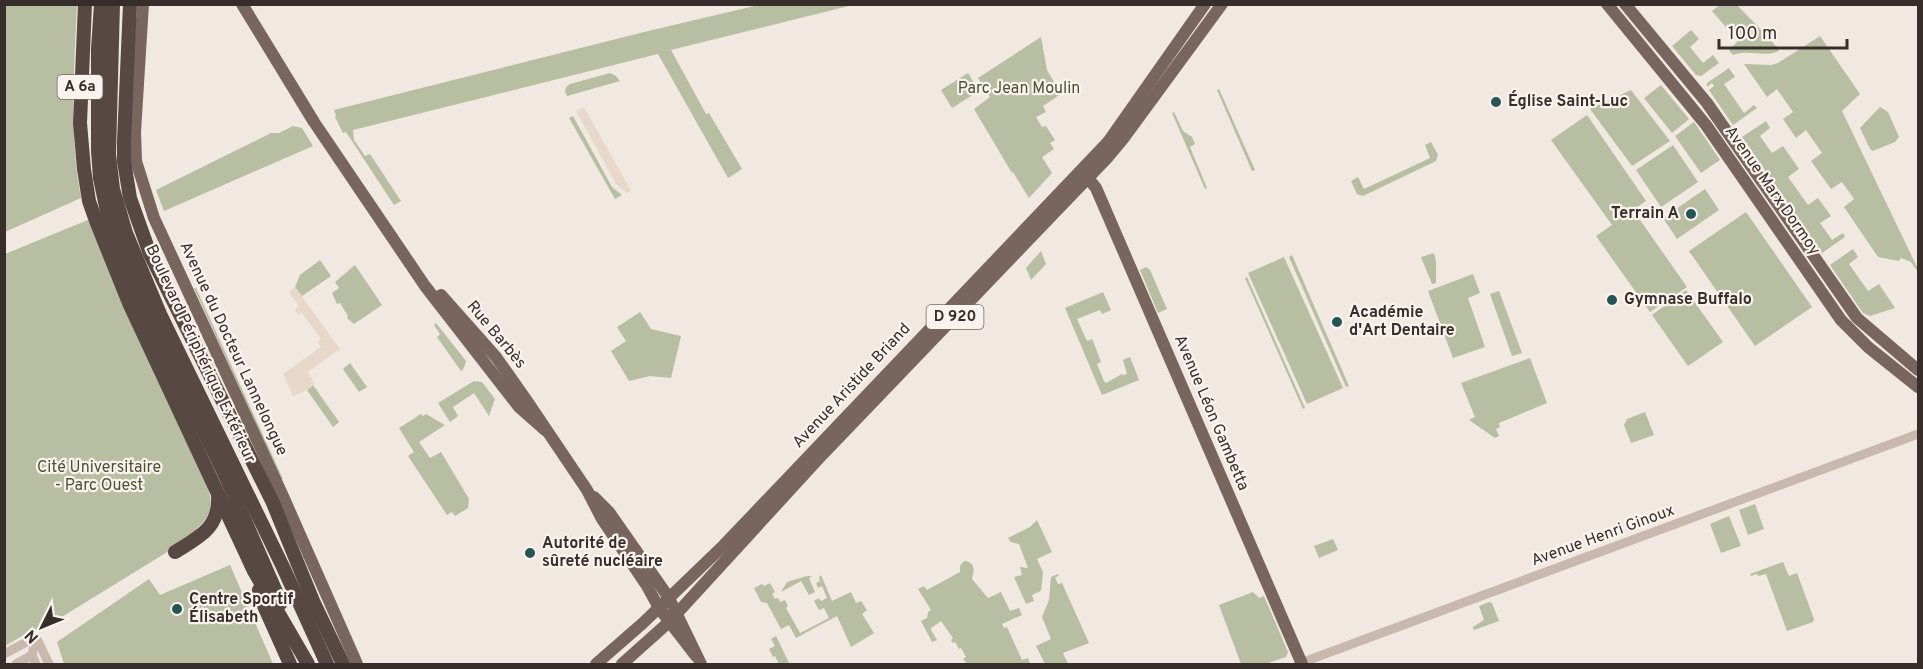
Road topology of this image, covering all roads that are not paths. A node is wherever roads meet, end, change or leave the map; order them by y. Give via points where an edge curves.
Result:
1 (85, 4) edge
2 (101, 4) edge
3 (113, 4) edge
4 (130, 4) edge
5 (142, 4) edge
6 (243, 4) edge
7 (1205, 4) edge
8 (1222, 4) edge
9 (1607, 4) edge
10 (1625, 4) edge
11 (1088, 178) junction
12 (1918, 370) edge
13 (212, 379) junction
14 (1918, 387) edge
15 (1918, 434) edge
16 (218, 490) junction
17 (175, 552) dead end
18 (283, 567) junction
19 (254, 571) junction
20 (668, 610) junction
21 (36, 637) junction
22 (4, 654) edge
23 (34, 660) edge
24 (698, 660) edge
25 (16, 664) edge
26 (49, 664) edge
27 (290, 664) edge
28 (308, 664) edge
29 (327, 664) edge
30 (343, 664) edge
31 (357, 664) edge
32 (596, 664) edge
33 (613, 664) edge
34 (622, 664) edge
35 (1300, 664) edge

1 - 16 highway, A 6a via 80,97 89,201 149,346
2 - 28 highway via 98,151 108,216 150,320 224,473
3 - 18 highway, Boulevard Périphérique Extérieur via 109,154 122,222 160,314
4 - 13 highway, A 6a via 124,93 124,161 130,198 143,237
5 - 31 main road, Avenue du Docteur Lannelongue via 136,161 154,218
6 - 20 main road, Rue Barbès via 326,140 414,268 496,357 586,490 609,512
7 - 20 main road, Avenue Aristide Briand / D 920 via 1108,142 724,545 715,561
8 - 11 main road, Avenue Aristide Briand / D 920 via 1123,139
9 - 14 main road, Avenue Marx Dormoy via 1693,108 1848,329
10 - 12 main road, Avenue Marx Dormoy via 1707,103 1845,302 1863,324
11 - 20 main road, Avenue Aristide Briand / D 920
11 - 35 main road, Avenue Léon Gambetta via 1096,188
13 - 18 highway via 270,522
13 - 30 highway via 273,503
15 - 35 street, Avenue Henri Ginoux
16 - 17 highway via 214,522
16 - 19 highway
18 - 29 highway, Boulevard Périphérique Extérieur
19 - 27 highway via 264,606
19 - 28 highway
20 - 24 main road, Rue Barbès
20 - 32 main road, Avenue Aristide Briand / D 920
20 - 33 main road
20 - 34 main road, Avenue Aristide Briand / D 920
21 - 22 street
21 - 23 street
21 - 26 street
23 - 25 street

